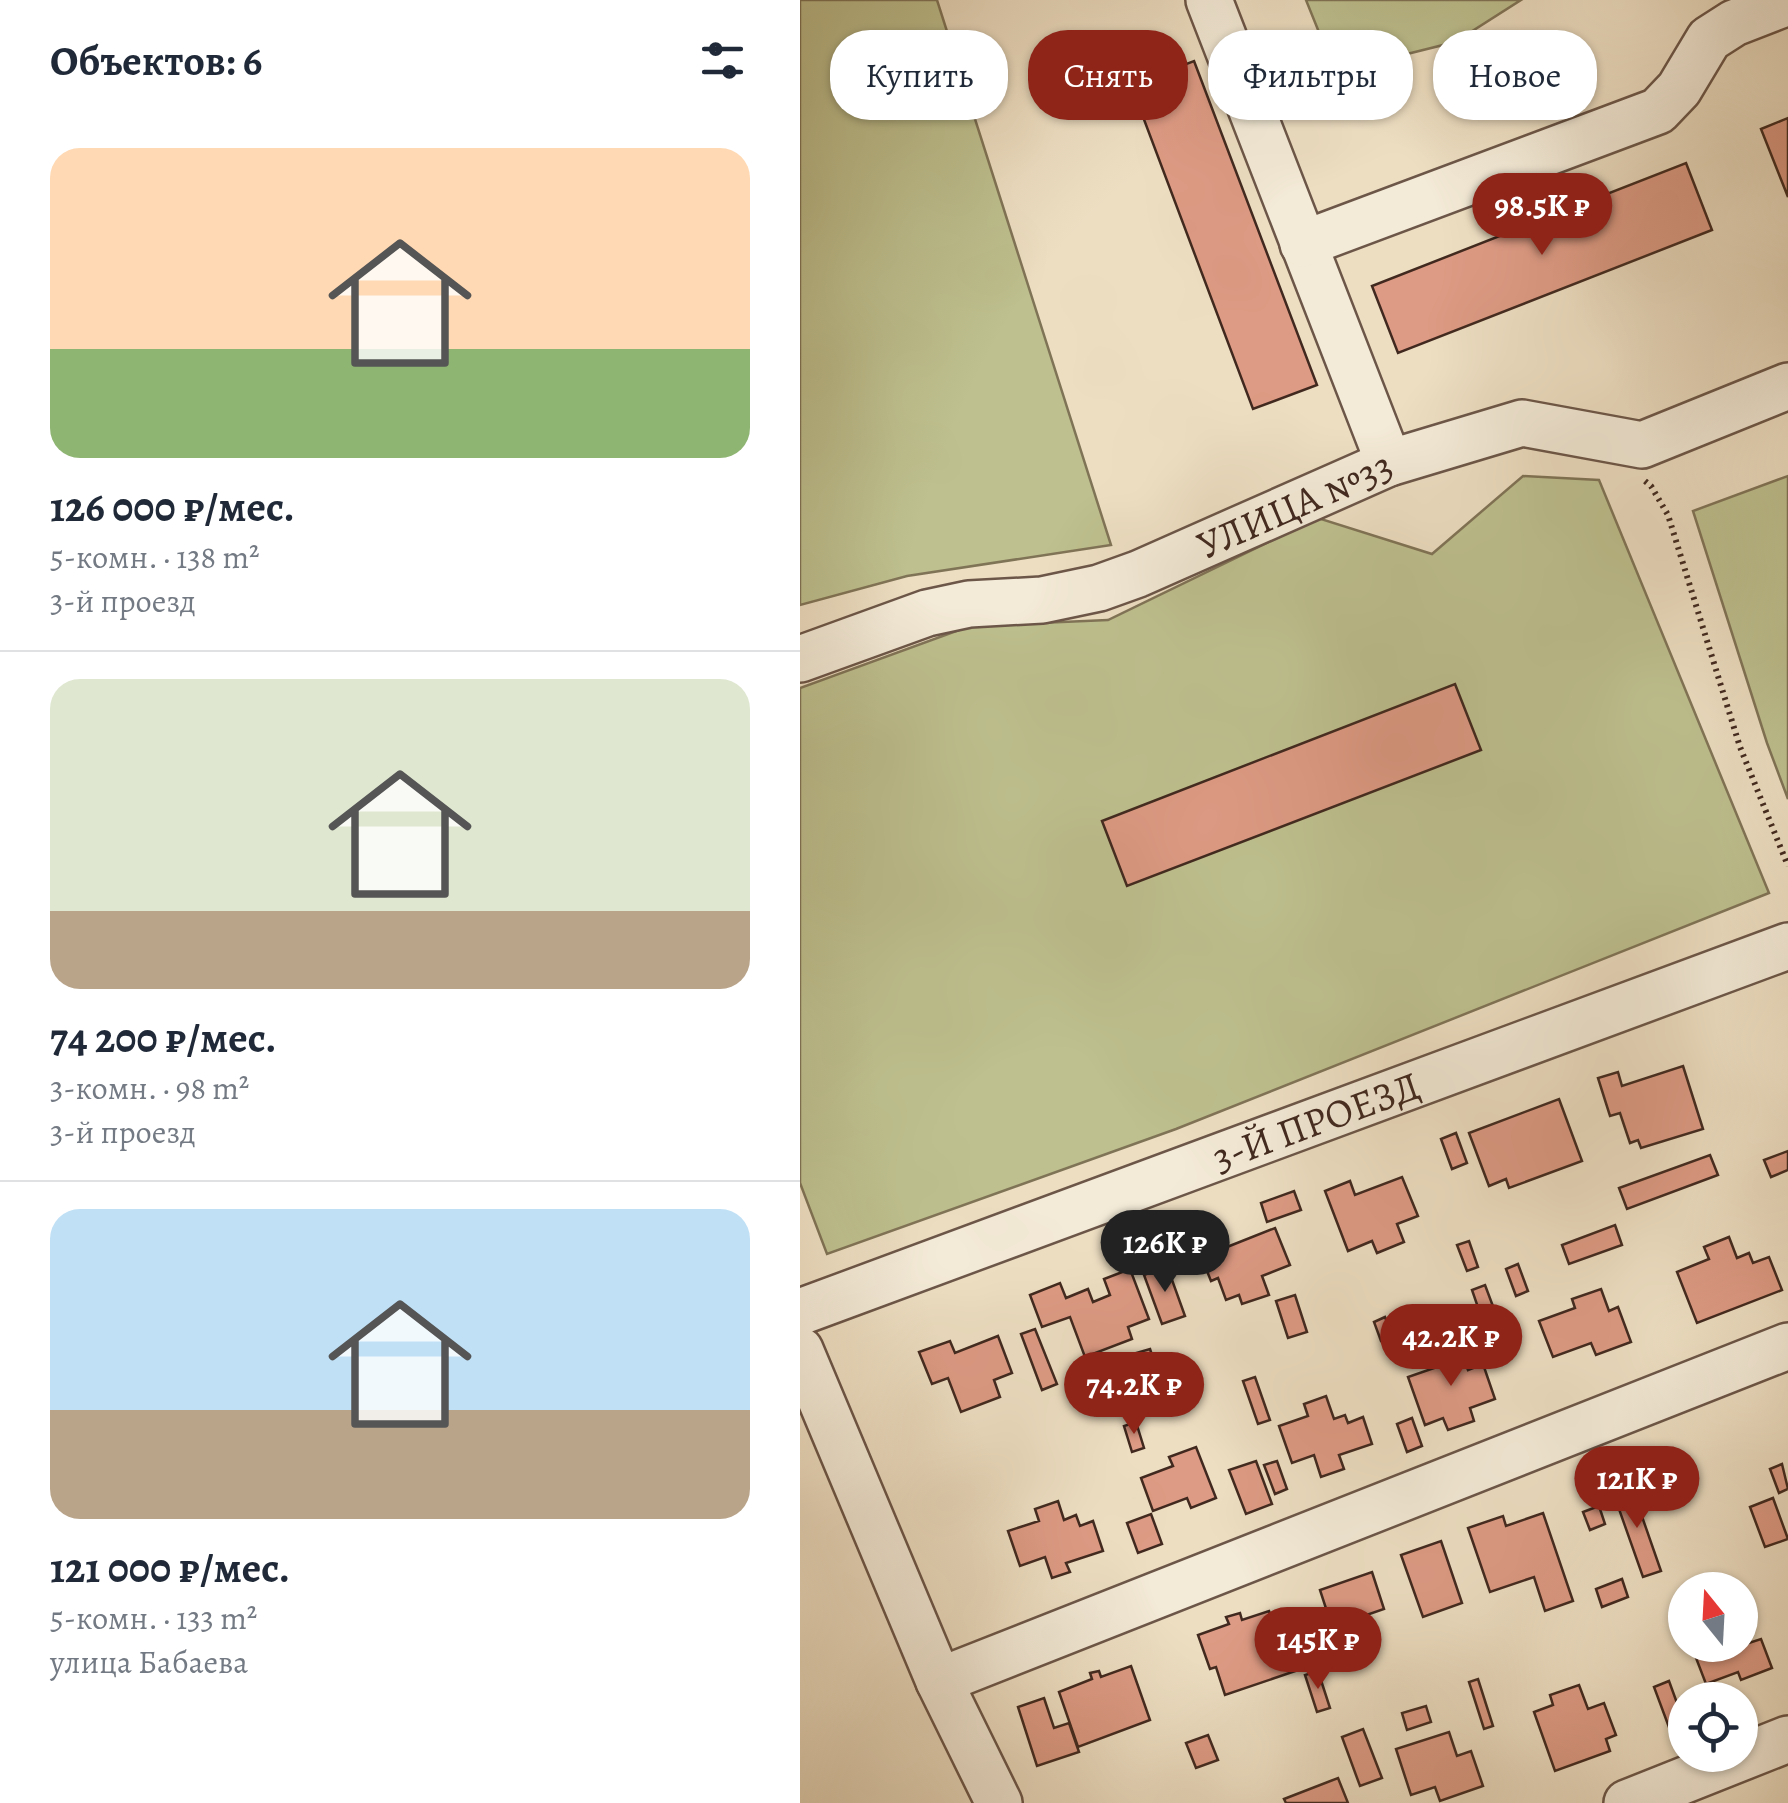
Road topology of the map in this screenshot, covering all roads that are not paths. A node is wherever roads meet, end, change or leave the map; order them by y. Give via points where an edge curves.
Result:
1 (1209, 0) edge
2 (1788, 2) edge
3 (1303, 244) junction
4 (1788, 386) edge
5 (1389, 463) junction
6 (800, 659) edge
7 (1788, 946) edge
8 (800, 1312) edge
9 (1788, 1346) edge
10 (800, 1350) edge
11 (939, 1681) junction
12 (1788, 1739) edge
13 (999, 1803) edge
14 (1627, 1803) edge

1 - 3 street
2 - 3 street via 1708,39 1658,111
3 - 5 street
4 - 5 street, УЛИЦА №33 via 1642,445 1522,423
5 - 6 street, УЛИЦА №33 via 1099,588 927,613
7 - 8 street, 3-Й ПРОЕЗД
9 - 11 street
10 - 11 street
11 - 13 street
12 - 14 street

